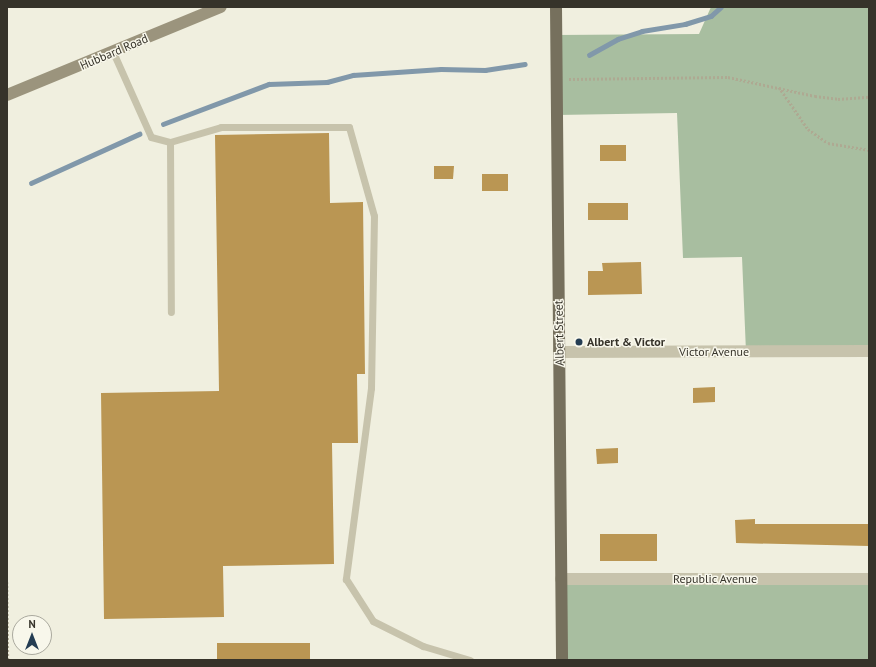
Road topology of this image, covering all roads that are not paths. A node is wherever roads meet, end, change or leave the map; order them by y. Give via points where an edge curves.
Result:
1 (221, 7) edge
2 (556, 7) edge
3 (113, 52) junction
4 (7, 95) edge
5 (170, 142) junction
6 (171, 312) dead end
7 (869, 351) edge
8 (559, 352) junction
9 (561, 579) junction
10 (869, 579) edge
11 (470, 660) edge
12 (562, 660) edge

1 - 3 street, Hubbard Road
2 - 8 main road, Albert Street
3 - 4 street, Hubbard Road
3 - 5 lane via 151,137
5 - 6 lane
5 - 11 lane via 221,127 349,127 374,216 371,388 346,579 373,621 422,646
7 - 8 street, Victor Avenue
8 - 9 main road, Albert Street
9 - 10 street, Republic Avenue
9 - 12 main road, Albert Street

